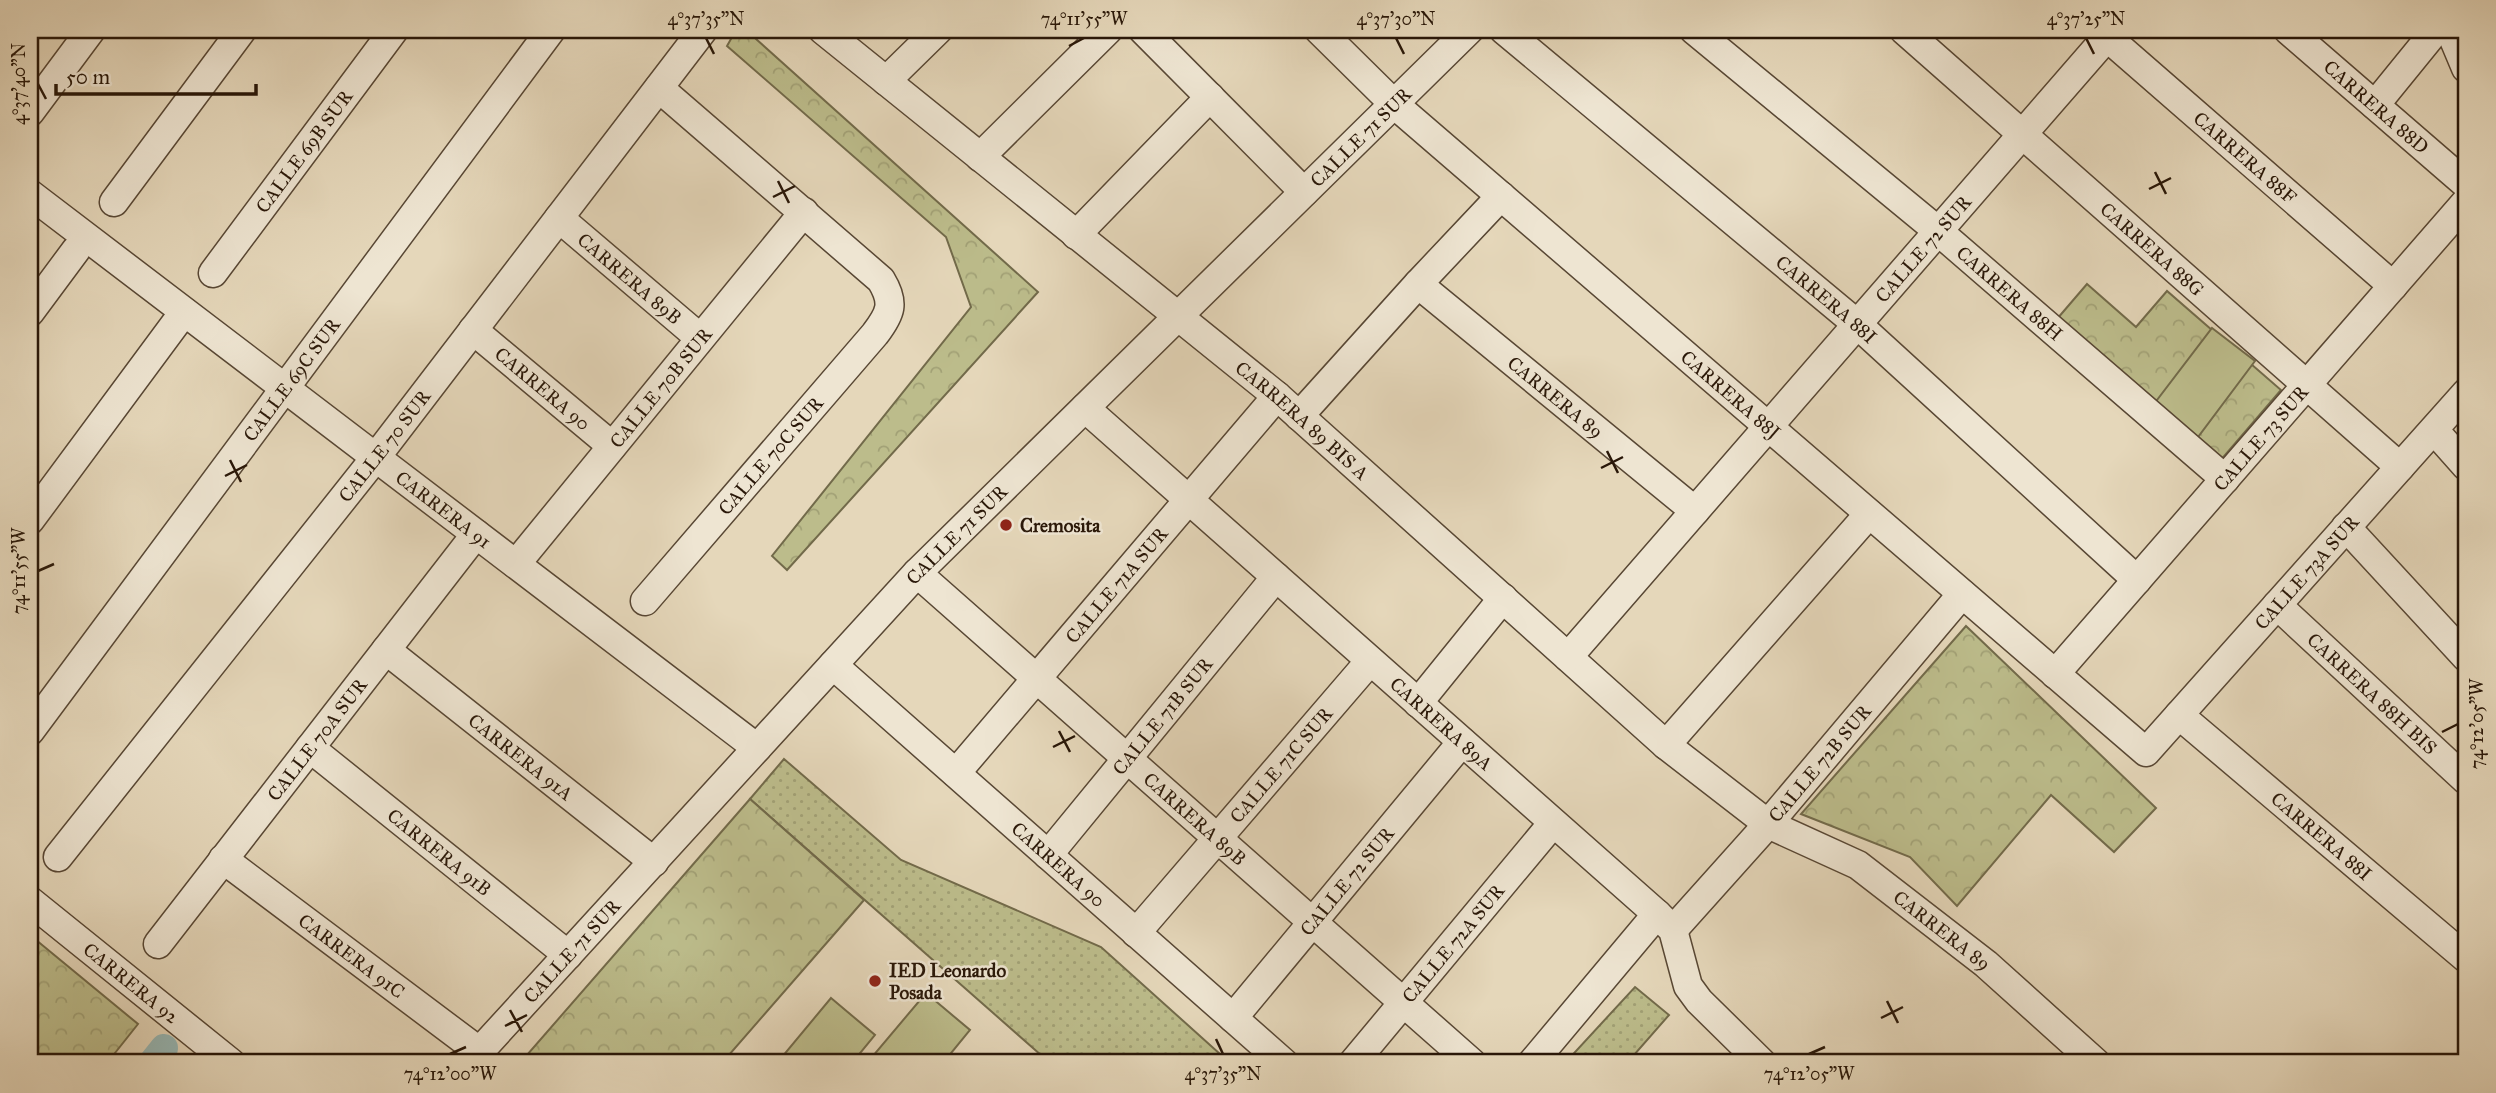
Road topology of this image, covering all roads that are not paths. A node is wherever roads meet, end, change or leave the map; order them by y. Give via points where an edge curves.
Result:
1 (91, 30) edge
2 (242, 30) edge
3 (394, 30) edge
4 (551, 30) edge
5 (703, 30) edge
6 (823, 30) edge
7 (937, 30) edge
8 (1108, 30) edge
9 (1143, 30) edge
10 (1319, 30) edge
11 (1469, 30) edge
12 (1504, 30) edge
13 (1694, 30) edge
14 (1904, 30) edge
15 (2437, 30) edge
16 (2450, 30) edge
17 (2290, 31) edge
18 (2106, 32) edge
19 (2466, 68) edge
20 (886, 81) junction
21 (659, 88) junction
22 (1210, 97) junction
23 (1394, 104) junction
24 (2375, 106) junction
25 (30, 112) edge
26 (2023, 133) junction
27 (980, 157) junction
28 (2466, 184) edge
29 (1304, 192) junction
30 (30, 194) edge
31 (1501, 196) junction
32 (114, 202) dead end
33 (2466, 202) edge
34 (804, 212) junction
35 (559, 218) junction
36 (1938, 231) junction
37 (1076, 234) junction
38 (76, 250) dead end
39 (213, 273) dead end
40 (1418, 284) junction
41 (2393, 286) junction
42 (30, 312) edge
43 (184, 312) junction
44 (1177, 317) junction
45 (1857, 324) junction
46 (473, 330) junction
47 (700, 338) junction
48 (2306, 385) junction
49 (285, 388) junction
50 (2466, 393) edge
51 (1277, 396) junction
52 (1085, 408) junction
53 (1299, 416) junction
54 (1768, 427) junction
55 (2434, 430) junction
56 (612, 446) junction
57 (376, 457) junction
58 (2466, 466) edge
59 (2400, 467) junction
60 (2225, 479) junction
61 (1189, 500) junction
62 (1695, 511) junction
63 (1869, 514) junction
64 (30, 520) edge
65 (2346, 527) junction
66 (477, 534) junction
67 (516, 564) junction
68 (917, 573) junction
69 (1276, 577) junction
70 (2137, 580) junction
71 (1962, 594) junction
72 (1503, 598) junction
73 (645, 601) dead end
74 (2277, 605) junction
75 (386, 650) junction
76 (1568, 657) junction
77 (2466, 657) edge
78 (1370, 661) junction
79 (833, 665) junction
80 (2055, 674) junction
81 (1037, 678) junction
82 (1418, 703) junction
83 (2179, 715) junction
84 (30, 731) edge
85 (1462, 741) junction
86 (1666, 745) junction
87 (310, 748) junction
88 (757, 748) junction
89 (2146, 752) joint
90 (1128, 758) junction
91 (956, 773) junction
92 (2466, 779) edge
93 (1553, 822) junction
94 (1768, 824) junction
95 (1218, 838) junction
96 (1048, 855) junction
97 (58, 856) dead end
98 (223, 859) junction
99 (654, 862) junction
100 (30, 901) edge
101 (1313, 922) junction
102 (1665, 922) junction
103 (1136, 933) junction
104 (158, 944) dead end
105 (568, 955) junction
106 (2466, 958) edge
107 (1404, 1002) junction
108 (1233, 1018) junction
109 (475, 1058) edge
110 (231, 1063) edge
111 (1284, 1063) edge
112 (1353, 1063) edge
113 (1472, 1063) edge
114 (1531, 1063) edge
115 (1762, 1063) edge
116 (2096, 1063) edge

1 - 25 street
2 - 32 street
3 - 39 street, CALLE 69B SUR
4 - 49 street, CALLE 69C SUR
5 - 21 street, CALLE 70 SUR
6 - 20 street, CARRERA 89 BIS A
7 - 20 street
8 - 27 street
9 - 22 street
10 - 23 street, CARRERA 88J
11 - 23 street, CALLE 71 SUR
12 - 45 street, CARRERA 88I
13 - 36 street, CARRERA 88H
14 - 26 street, CARRERA 88G
15 - 24 street
16 - 19 street
17 - 24 street, CARRERA 88D
18 - 26 street, CALLE 72 SUR
18 - 41 street, CARRERA 88F
20 - 27 street, CARRERA 89 BIS A
21 - 34 street
21 - 35 street, CALLE 70 SUR
22 - 29 street
22 - 37 street
23 - 29 street, CALLE 71 SUR
23 - 31 street, CARRERA 88J
24 - 28 street, CARRERA 88D
26 - 36 street, CALLE 72 SUR
26 - 48 street, CARRERA 88G
27 - 37 street, CARRERA 89 BIS A
29 - 44 street, CALLE 71 SUR
30 - 43 street, CARRERA 91
31 - 40 street
31 - 54 street, CARRERA 88J
33 - 41 street, CALLE 73 SUR
34 - 47 street, CALLE 70B SUR
34 - 73 street, CALLE 70C SUR via 881,280 889,293 886,320
35 - 46 street, CALLE 70 SUR
35 - 47 street, CARRERA 89B
36 - 45 street, CALLE 72 SUR
36 - 60 street, CARRERA 88H
37 - 44 street, CARRERA 89 BIS A
38 - 42 street
40 - 53 street
40 - 62 street, CARRERA 89
41 - 48 street, CALLE 73 SUR
43 - 49 street, CARRERA 91
43 - 64 street
44 - 51 street, CARRERA 89 BIS A
44 - 52 street, CALLE 71 SUR
45 - 54 street, CALLE 72 SUR
45 - 70 street, CARRERA 88I
46 - 56 street, CARRERA 90
46 - 57 street, CALLE 70 SUR
47 - 56 street, CALLE 70B SUR
48 - 59 street, CARRERA 88G
48 - 60 street, CALLE 73 SUR
49 - 57 street, CARRERA 91
49 - 84 street, CALLE 69C SUR
50 - 55 street, CALLE 73A SUR
51 - 53 street, CARRERA 89 BIS A
51 - 61 street, CALLE 71A SUR
52 - 61 street, CARRERA 89A
52 - 68 street, CALLE 71 SUR
53 - 72 street, CARRERA 89 BIS A
54 - 62 street, CALLE 72 SUR
54 - 63 street, CARRERA 88J
55 - 58 street
55 - 59 street, CALLE 73A SUR
56 - 67 street, CALLE 70B SUR
57 - 66 street, CARRERA 91
57 - 97 street, CALLE 70 SUR
59 - 65 street, CALLE 73A SUR
60 - 70 street, CALLE 73 SUR
61 - 69 street, CARRERA 89A
61 - 81 street, CALLE 71A SUR
62 - 76 street, CALLE 72 SUR
63 - 71 street, CARRERA 88J
63 - 86 street
65 - 74 street, CALLE 73A SUR
65 - 77 street
66 - 67 street, CARRERA 91
66 - 75 street, CALLE 70A SUR
67 - 88 street, CARRERA 91
68 - 79 street, CALLE 71 SUR
68 - 81 street, CARRERA 89B
69 - 78 street, CARRERA 89A
69 - 90 street, CALLE 71B SUR
70 - 80 street, CALLE 73 SUR
71 - 80 street, CARRERA 88J
71 - 94 street, CALLE 72B SUR
72 - 76 street, CARRERA 89 BIS A
72 - 82 street
74 - 83 street, CALLE 73A SUR
74 - 92 street, CARRERA 88H BIS
75 - 87 street, CALLE 70A SUR
75 - 99 street, CARRERA 91A
76 - 86 street, CARRERA 89 BIS A
78 - 82 street, CARRERA 89A
78 - 95 street, CALLE 71C SUR
79 - 88 street, CALLE 71 SUR
79 - 91 street, CARRERA 90
80 - 89 street, CARRERA 88J
81 - 90 street, CARRERA 89B
81 - 91 street, CALLE 71A SUR
82 - 85 street, CARRERA 89A
83 - 89 street, CALLE 73A SUR
83 - 106 street, CARRERA 88I
85 - 93 street, CARRERA 89A
85 - 101 street, CALLE 72 SUR
86 - 94 street, CARRERA 89 BIS A
87 - 98 street, CALLE 70A SUR
87 - 105 street, CARRERA 91B
88 - 99 street, CALLE 71 SUR
90 - 95 street, CARRERA 89B
90 - 96 street, CALLE 71B SUR
91 - 96 street, CARRERA 90
93 - 102 street, CARRERA 89A
93 - 107 street, CALLE 72A SUR
94 - 102 street, CALLE 72B SUR
94 - 116 street, CARRERA 89 via 1858,865 1986,964
95 - 101 street, CARRERA 89B
95 - 103 street, CALLE 71C SUR
96 - 103 street, CARRERA 90
98 - 104 street, CALLE 70A SUR
98 - 109 street, CARRERA 91C
99 - 105 street, CALLE 71 SUR
100 - 110 street, CARRERA 92
101 - 107 street, CARRERA 89B
101 - 108 street, CALLE 72 SUR
102 - 114 street, CALLE 72B SUR
102 - 115 street via 1688,986
103 - 108 street, CARRERA 90
105 - 109 street, CALLE 71 SUR
107 - 112 street, CALLE 72A SUR
107 - 113 street, CARRERA 89B
108 - 111 street, CARRERA 90

